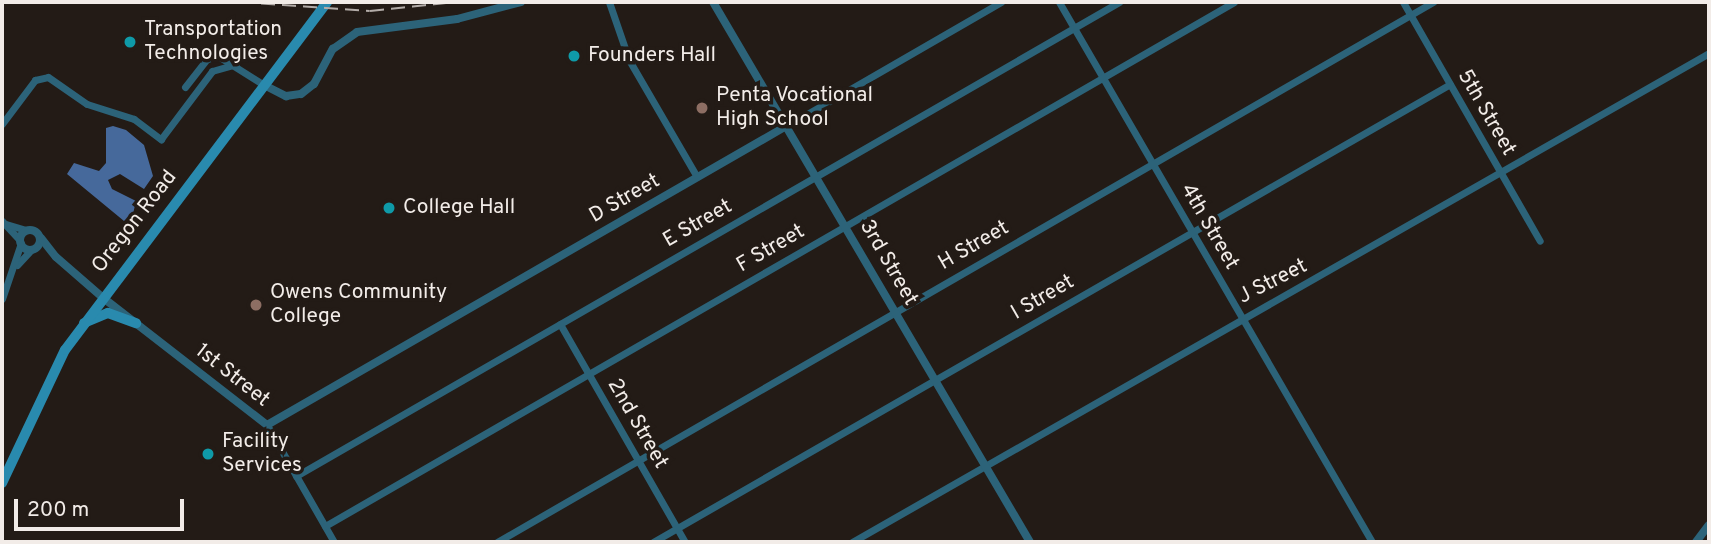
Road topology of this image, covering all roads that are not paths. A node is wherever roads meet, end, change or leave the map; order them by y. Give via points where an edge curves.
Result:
1 (327, 2) edge
2 (521, 2) edge
3 (608, 2) edge
4 (713, 2) edge
5 (1001, 2) edge
6 (1059, 2) edge
7 (1119, 2) edge
8 (1234, 2) edge
9 (1403, 2) edge
10 (1433, 2) edge
11 (1410, 15) junction
12 (1074, 27) junction
13 (1709, 52) edge
14 (236, 64) junction
15 (1103, 77) junction
16 (1450, 84) junction
17 (264, 85) junction
18 (185, 87) dead end
19 (2, 124) edge
20 (788, 125) junction
21 (1153, 163) junction
22 (1501, 173) junction
23 (817, 176) junction
24 (697, 177) junction
25 (4, 222) edge
26 (846, 226) junction
27 (26, 230) junction
28 (1192, 232) junction
29 (40, 238) junction
30 (1540, 241) dead end
31 (20, 242) junction
32 (33, 249) junction
33 (56, 257) junction
34 (16, 265) junction
35 (102, 297) junction
36 (2, 299) edge
37 (896, 312) junction
38 (1241, 318) junction
39 (83, 323) junction
40 (136, 323) junction
41 (559, 324) junction
42 (588, 374) junction
43 (935, 380) junction
44 (267, 425) junction
45 (638, 461) junction
46 (985, 466) junction
47 (296, 476) junction
48 (2, 483) edge
49 (1709, 525) edge
50 (325, 526) junction
51 (677, 528) junction
52 (334, 542) edge
53 (497, 542) edge
54 (653, 542) edge
55 (685, 542) edge
56 (852, 542) edge
57 (1030, 542) edge
58 (1372, 542) edge
59 (1696, 542) edge

1 - 17 main road, Oregon Road
2 - 17 street via 457,19 357,32 333,49 314,84 301,94 286,96
3 - 24 street via 629,60
4 - 20 street, 3rd Street
5 - 20 street, D Street
6 - 12 street, 4th Street
7 - 12 street, E Street
8 - 15 street, F Street
9 - 11 street, 5th Street
10 - 11 street, H Street
11 - 16 street, 5th Street
11 - 21 street, H Street
12 - 15 street, 4th Street
12 - 23 street, E Street
13 - 22 street, J Street
14 - 17 street
14 - 18 street via 212,57
14 - 19 street via 218,66 161,139 134,119 87,104 52,78 43,77 35,80
15 - 21 street, 4th Street
15 - 26 street, F Street
16 - 22 street, 5th Street
16 - 28 street, I Street
17 - 35 main road, Oregon Road
20 - 23 street, 3rd Street
20 - 24 street, D Street
21 - 28 street, 4th Street
21 - 37 street, H Street
22 - 30 street, 5th Street
22 - 38 street, J Street via 1298,291
23 - 26 street, 3rd Street
23 - 41 street, E Street
24 - 44 street, D Street
25 - 27 street
25 - 31 street
26 - 37 street, 3rd Street
26 - 42 street, F Street
27 - 29 street via 34,230
27 - 31 street
28 - 38 street, 4th Street
28 - 43 street, I Street
29 - 32 street
29 - 33 street
31 - 32 street
31 - 34 street
32 - 33 street
32 - 34 street
33 - 35 street, 1st Street
34 - 36 street
35 - 39 main road, Oregon Road
35 - 40 street, 1st Street
37 - 43 street, 3rd Street
37 - 45 street, H Street
38 - 46 street, J Street
38 - 58 street, 4th Street
39 - 40 main road via 108,313
39 - 48 main road, Oregon Road via 53,371
40 - 44 street, 1st Street
41 - 42 street, 2nd Street
41 - 47 street, E Street
42 - 45 street, 2nd Street
42 - 50 street, F Street
43 - 46 street, 3rd Street
43 - 51 street, I Street
44 - 47 street, 1st Street
45 - 51 street, 2nd Street
45 - 53 street, H Street
46 - 56 street, J Street
46 - 57 street, 3rd Street
47 - 50 street, 1st Street
49 - 59 street
50 - 52 street, 1st Street
51 - 54 street, I Street
51 - 55 street, 2nd Street

